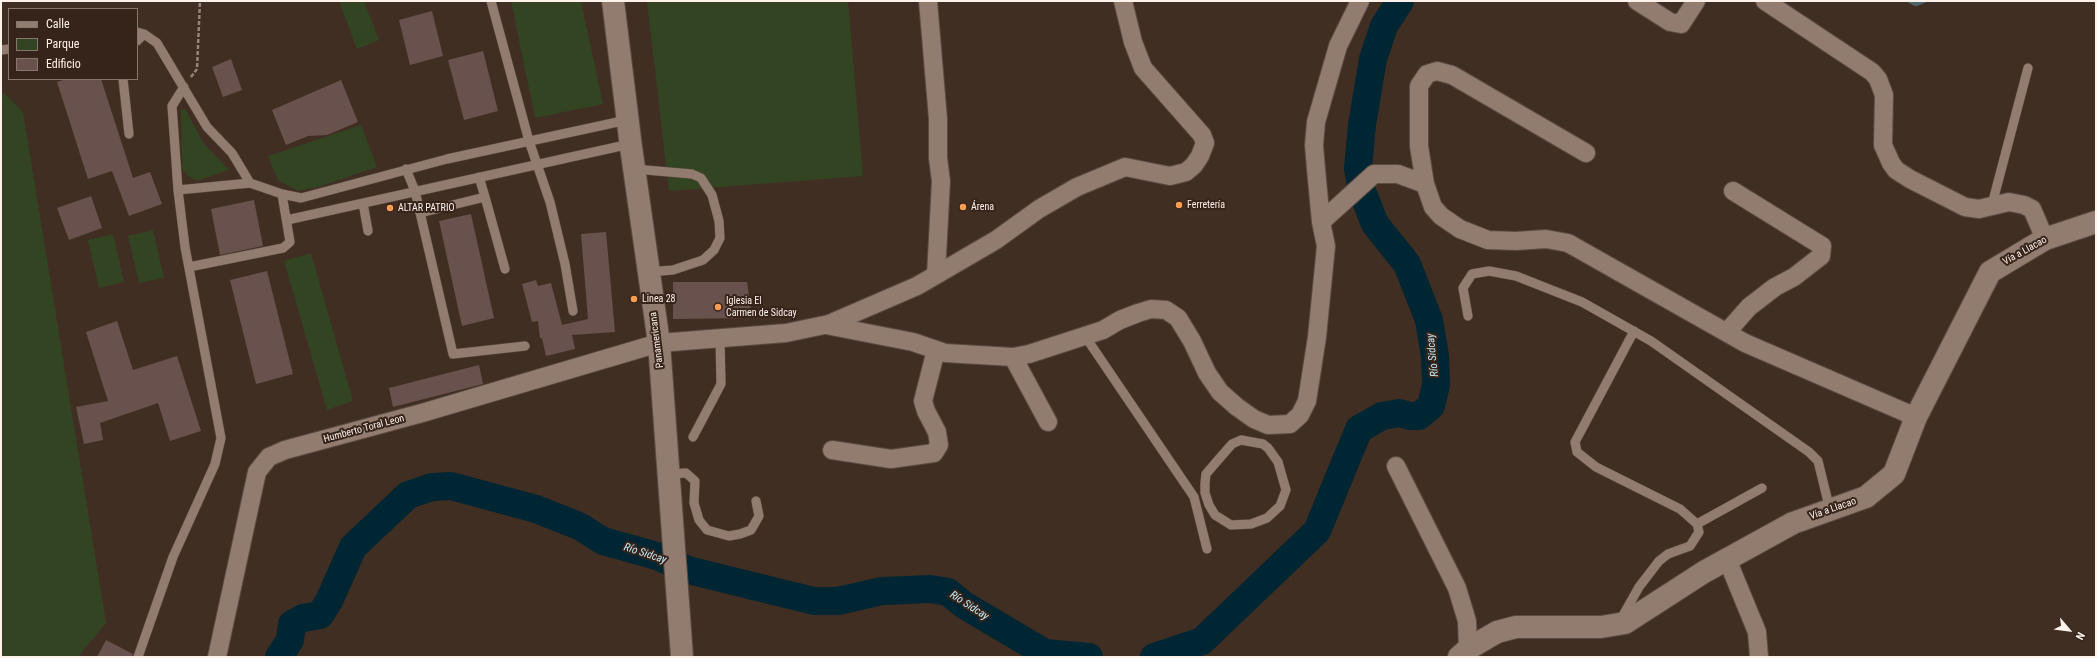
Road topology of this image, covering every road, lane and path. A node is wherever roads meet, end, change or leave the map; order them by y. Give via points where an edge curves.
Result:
1 (200, 1) edge
2 (491, 1) edge
3 (613, 1) edge
4 (928, 1) edge
5 (1123, 1) edge
6 (1360, 1) edge
7 (1637, 1) edge
8 (1696, 1) edge
9 (1765, 1) edge
10 (140, 33) edge
11 (2028, 68) dead end
12 (123, 80) edge
13 (184, 87) junction
14 (627, 120) junction
15 (129, 134) dead end
16 (529, 142) junction
17 (630, 144) junction
18 (1586, 153) dead end
19 (536, 165) junction
20 (406, 169) junction
21 (634, 169) junction
22 (479, 177) junction
23 (250, 183) junction
24 (1425, 184) junction
25 (178, 190) junction
26 (1733, 190) dead end
27 (414, 191) junction
28 (282, 194) junction
29 (485, 197) junction
30 (363, 203) junction
31 (1996, 204) junction
32 (420, 212) junction
33 (287, 220) junction
34 (1321, 222) junction
35 (2096, 222) edge
36 (368, 231) dead end
37 (2045, 239) junction
38 (189, 267) junction
39 (505, 269) dead end
40 (648, 272) junction
41 (936, 275) junction
42 (573, 311) dead end
43 (1468, 316) dead end
44 (826, 324) junction
45 (1634, 331) junction
46 (1727, 332) junction
47 (1082, 336) junction
48 (720, 338) junction
49 (659, 343) junction
50 (525, 346) dead end
51 (936, 350) junction
52 (1013, 358) junction
53 (1916, 417) junction
54 (1048, 422) dead end
55 (1268, 425) junction
56 (693, 437) dead end
57 (1263, 444) junction
58 (832, 450) dead end
59 (1396, 466) dead end
60 (669, 474) junction
61 (1762, 488) dead end
62 (756, 501) dead end
63 (1830, 510) junction
64 (1697, 524) junction
65 (1207, 549) dead end
66 (1727, 560) junction
67 (1617, 625) junction
68 (1463, 653) edge
69 (138, 657) edge
70 (217, 657) edge
71 (682, 657) edge
72 (1759, 657) edge

1 - 13 path via 197,69
2 - 16 lane
3 - 14 street, Panamericana
4 - 41 street via 938,119 940,180
5 - 41 street, Humberto Toral Leon via 1133,42 1143,68 1202,134 1205,143 1194,165 1186,172 1170,176 1125,167 1077,187 1039,209 996,240
6 - 34 street via 1338,46 1316,122 1314,145
7 - 8 street via 1670,22 1681,24
9 - 31 street via 1872,72 1878,79 1884,95 1883,145 1888,159 1896,170 1965,208 1979,209
10 - 13 lane via 157,43
11 - 31 lane via 1994,197
12 - 15 lane
13 - 23 lane via 207,127 232,153
13 - 25 lane via 172,106
14 - 16 lane
14 - 17 street, Panamericana
16 - 19 lane
16 - 20 lane
17 - 19 lane
17 - 21 street, Panamericana
18 - 24 street via 1452,75 1437,70 1426,74 1419,86 1419,146
19 - 22 lane
19 - 42 lane via 550,202
20 - 27 lane
20 - 28 lane via 301,198
21 - 40 street, Panamericana
21 - 40 lane via 692,174 702,178 712,195 719,221 720,238 714,250 703,260 673,270
22 - 27 lane
22 - 29 lane
23 - 25 lane
23 - 28 lane
24 - 34 street via 1398,174 1374,174
24 - 46 street via 1433,207 1460,229 1488,240 1546,239 1568,243
25 - 38 lane
26 - 46 street via 1822,246 1821,256 1749,307
27 - 30 lane
27 - 32 lane
28 - 33 lane
29 - 32 lane
29 - 39 lane
30 - 33 lane
30 - 36 lane
31 - 37 street via 2016,203 2032,209
32 - 50 lane via 453,354
33 - 38 lane via 290,242 283,248
34 - 55 street via 1326,246 1308,400 1300,415 1290,424
35 - 37 street, Vía a Llacao
37 - 53 street, Vía a Llacao via 1990,272
38 - 69 lane via 221,438 215,464 173,557
40 - 49 street, Panamericana
41 - 44 street, Humberto Toral Leon via 917,286
43 - 45 lane via 1463,288 1472,274 1489,271 1516,276 1582,302
44 - 48 street, Humberto Toral Leon via 786,334
44 - 51 street
45 - 63 lane via 1809,452 1818,461
45 - 64 lane via 1575,442 1577,452 1596,467 1680,509
46 - 53 street
47 - 52 street
47 - 55 street via 1103,330 1138,313 1151,309 1166,310 1178,318 1206,373 1220,392 1236,407
47 - 65 lane via 1089,342 1194,497
48 - 49 street, Humberto Toral Leon
48 - 56 lane via 721,384
49 - 60 street, Panamericana
49 - 70 street, Humberto Toral Leon via 422,413 285,450 269,457 257,472
51 - 52 street via 945,353
51 - 58 street via 923,400 937,432 939,445 934,453 891,459
52 - 54 street
53 - 63 street, Vía a Llacao via 1894,474 1866,497
55 - 57 lane
57 - 57 lane via 1273,453 1282,471 1286,490 1280,506 1267,518 1251,524 1231,525 1215,515 1209,505 1205,493 1206,474 1232,444 1241,440
59 - 68 street via 1457,588 1467,621
60 - 62 lane via 686,473 694,481 694,503 699,520 707,530 728,536 751,530 759,516
60 - 71 street, Panamericana
61 - 64 lane
63 - 66 street, Vía a Llacao via 1793,523
64 - 67 lane via 1699,532 1696,539 1690,546 1668,554 1659,561 1639,587
66 - 67 street, Vía a Llacao via 1625,623
66 - 72 street via 1757,632
67 - 68 street, Vía a Llacao via 1516,627 1497,632

